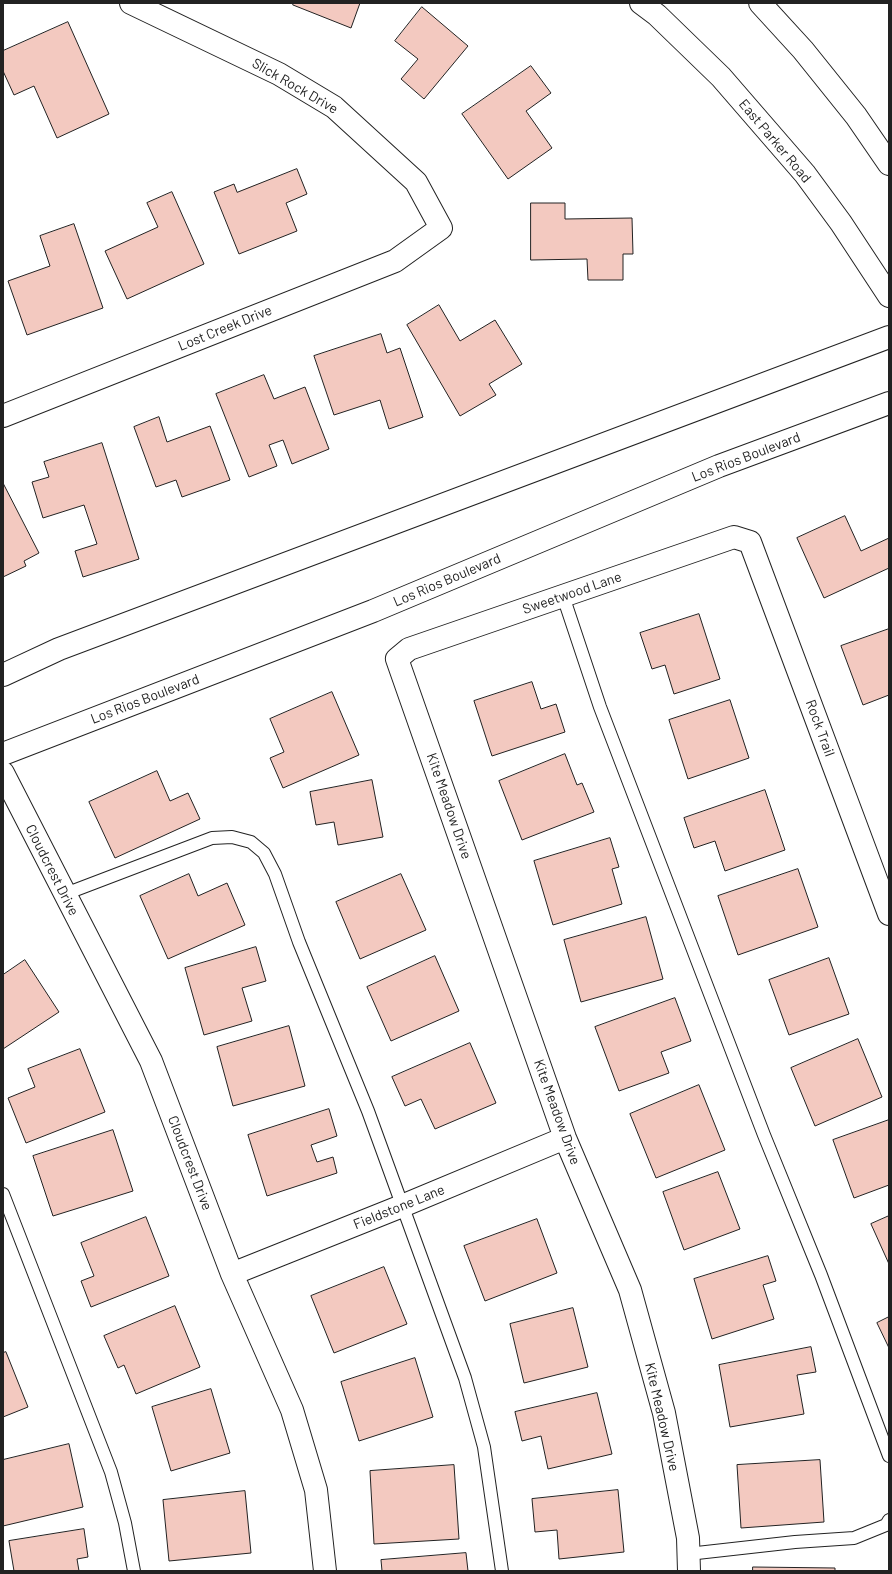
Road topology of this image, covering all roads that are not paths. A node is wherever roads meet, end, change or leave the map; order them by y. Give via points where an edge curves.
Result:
1 (131, 3) edge
2 (641, 3) edge
3 (760, 3) edge
4 (889, 164) edge
5 (441, 228) joint
6 (889, 296) edge
7 (889, 337) edge
8 (889, 403) edge
9 (3, 416) edge
10 (750, 542) joint
11 (563, 596) junction
12 (397, 658) joint
13 (3, 675) edge
14 (3, 754) edge
15 (3, 773) edge
16 (65, 894) junction
17 (889, 914) edge
18 (565, 1138) junction
19 (3, 1194) edge
20 (402, 1206) junction
21 (232, 1274) junction
22 (889, 1456) edge
23 (889, 1520) edge
24 (688, 1562) edge
25 (134, 1571) edge
26 (325, 1571) edge
27 (502, 1571) edge

1 - 5 street, Slick Rock Drive via 279,74 334,107 416,182
2 - 6 street, East Parker Road via 657,15 721,77 805,174
3 - 4 street via 803,50 856,116
5 - 9 street, Lost Creek Drive via 395,261
7 - 13 street via 59,649
8 - 14 street, Los Rios Boulevard via 719,466 373,611
10 - 11 street, Sweetwood Lane via 734,537
10 - 17 street, Rock Trail
11 - 12 street, Sweetwood Lane via 409,649
11 - 22 lane via 600,707
12 - 18 street, Kite Meadow Drive
15 - 16 street, Cloudcrest Drive
16 - 20 lane via 212,838 232,837 251,842 264,853 276,874 299,942 368,1110
16 - 21 street, Cloudcrest Drive via 151,1061
18 - 20 street, Fieldstone Lane
18 - 24 street, Kite Meadow Drive via 630,1290 664,1413 688,1538
19 - 25 lane via 111,1472 125,1523
20 - 21 street, Fieldstone Lane
20 - 27 lane via 465,1378 484,1448
21 - 26 street, Cloudcrest Drive via 292,1410 316,1490
23 - 24 lane via 886,1525 854,1538 795,1542

